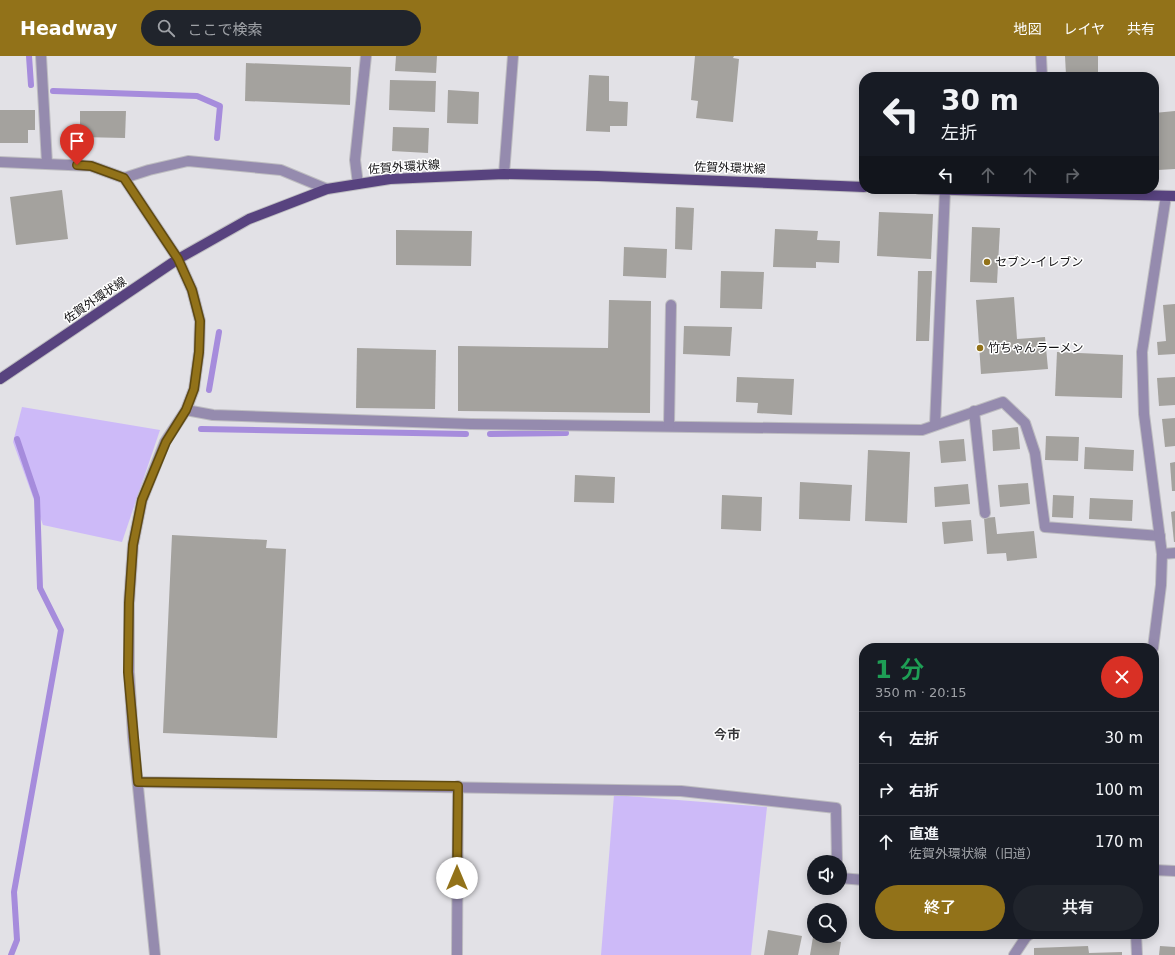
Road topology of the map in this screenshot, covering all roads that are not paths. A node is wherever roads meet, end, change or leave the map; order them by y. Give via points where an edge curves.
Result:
1 (41, 56) edge
2 (366, 56) edge
3 (513, 56) edge
4 (1041, 56) edge
5 (1042, 72) edge
6 (0, 162) edge
7 (47, 163) junction
8 (504, 174) junction
9 (124, 178) junction
10 (358, 184) junction
11 (859, 187) edge
12 (327, 189) junction
13 (945, 194) edge
14 (1121, 194) edge
15 (1171, 196) edge
16 (178, 259) junction
17 (671, 305) dead end
18 (0, 379) edge
19 (186, 410) junction
20 (974, 411) junction
21 (935, 425) junction
22 (669, 426) junction
23 (985, 513) dead end
24 (1160, 536) junction
25 (1175, 553) edge
26 (1162, 554) junction
27 (1154, 643) edge
28 (138, 782) junction
29 (458, 786) junction
30 (837, 855) edge
31 (1159, 870) edge
32 (1175, 871) edge
33 (847, 879) edge
34 (859, 880) edge
35 (1024, 939) edge
36 (1136, 939) edge
37 (155, 955) edge
38 (457, 955) edge
39 (1014, 955) edge
40 (1137, 955) edge

1 - 7 street
2 - 10 street via 355,160
3 - 8 street
4 - 5 street
6 - 7 street
7 - 9 street via 91,166
8 - 10 main road, 佐賀外環状線 via 390,178
8 - 11 main road, 佐賀外環状線
9 - 12 street via 188,161 281,170
9 - 16 street
10 - 12 main road, 佐賀外環状線
12 - 16 main road, 佐賀外環状線 via 249,219
13 - 21 street
14 - 15 main road
15 - 24 street via 1142,352 1144,414
16 - 18 main road, 佐賀外環状線
16 - 19 street via 192,290 200,321 194,389
17 - 22 street
19 - 22 street via 213,416 471,424
19 - 28 street via 166,442 142,500 133,545 128,672
20 - 21 street
20 - 23 street
20 - 24 street via 1003,402 1025,423 1035,453 1045,527
21 - 22 street via 922,430
24 - 26 street
25 - 26 street
26 - 27 street
28 - 29 street
28 - 37 street
29 - 30 street via 681,791 836,808
29 - 38 street
31 - 32 street
33 - 34 street
35 - 39 street
36 - 40 street

